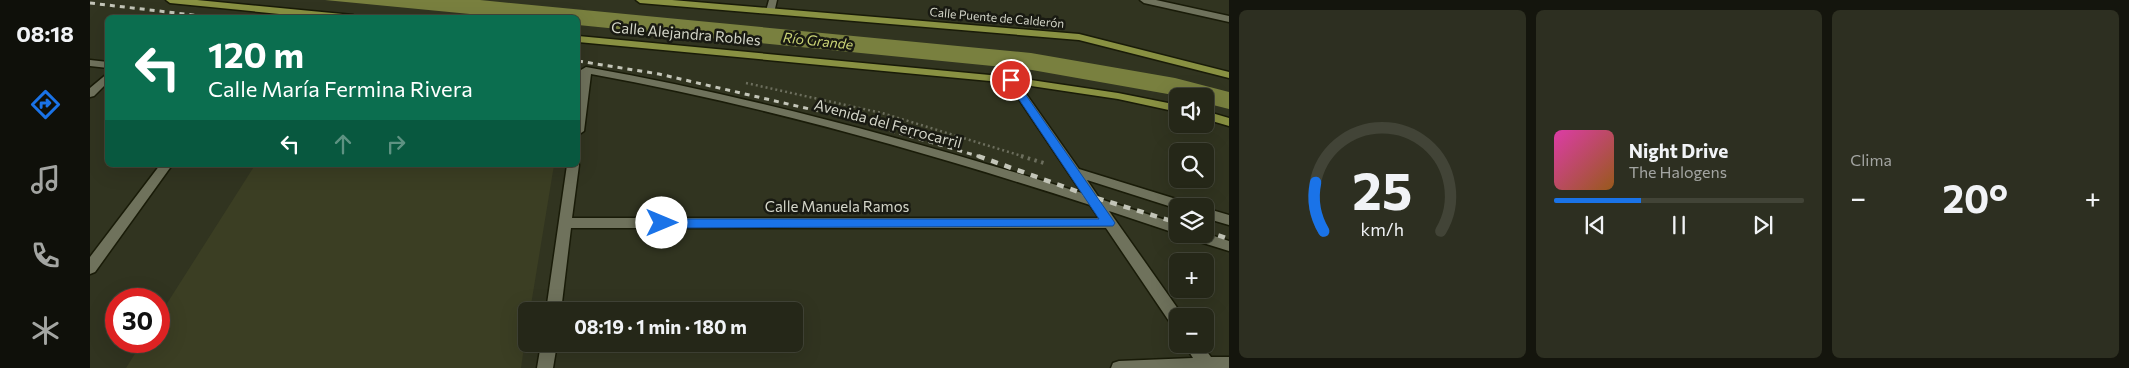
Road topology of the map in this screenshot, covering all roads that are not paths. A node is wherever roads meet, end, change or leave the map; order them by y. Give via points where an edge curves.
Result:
1 (170, 0) edge
2 (640, 0) edge
3 (773, 0) edge
4 (1144, 0) edge
5 (771, 12) junction
6 (322, 15) edge
7 (1229, 19) edge
8 (580, 39) edge
9 (90, 63) edge
10 (105, 65) edge
11 (1229, 75) edge
12 (105, 79) edge
13 (1011, 80) junction
14 (90, 94) edge
15 (1169, 106) edge
16 (580, 116) edge
17 (1214, 117) edge
18 (1229, 122) edge
19 (165, 167) edge
20 (573, 167) edge
21 (1074, 172) junction
22 (1094, 201) junction
23 (1169, 201) edge
24 (1214, 216) edge
25 (1229, 220) edge
26 (565, 223) junction
27 (1109, 223) junction
28 (1169, 226) edge
29 (1214, 241) edge
30 (1229, 246) edge
31 (90, 268) edge
32 (554, 302) edge
33 (1169, 309) edge
34 (548, 352) edge
35 (1198, 353) edge
36 (1229, 364) edge
37 (1208, 367) edge
38 (545, 368) edge
39 (1119, 368) edge

1 - 6 main road
2 - 5 main road, Calle Puente de Calderón
3 - 5 street
4 - 7 street
5 - 11 main road, Calle Puente de Calderón via 1079,37
8 - 13 main road, Calle Alejandra Robles
9 - 10 street
12 - 14 street
13 - 15 main road, Calle Alejandra Robles
13 - 21 street
16 - 22 street, Avenida del Ferrocarril via 586,70 705,92 936,153
17 - 18 main road
19 - 31 street
20 - 26 street
21 - 22 street
21 - 23 street
22 - 27 street
22 - 28 street, Avenida del Ferrocarril
24 - 25 street
26 - 27 street, Calle Manuela Ramos
26 - 32 street
27 - 33 street
29 - 30 street
34 - 38 street
35 - 37 street
36 - 37 street
37 - 39 street

